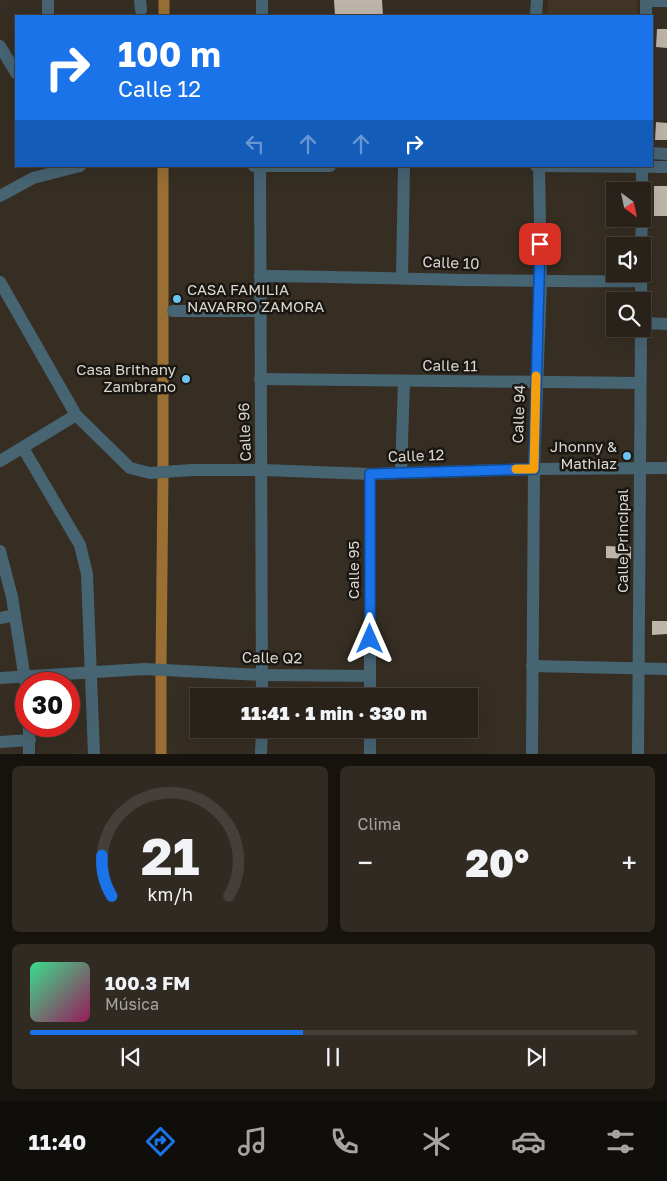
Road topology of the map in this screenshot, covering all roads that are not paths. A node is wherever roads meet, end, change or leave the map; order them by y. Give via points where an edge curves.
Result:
1 (48, 0) edge
2 (262, 0) edge
3 (536, 0) edge
4 (646, 1) edge
5 (667, 1) edge
6 (48, 15) edge
7 (262, 15) edge
8 (536, 15) edge
9 (646, 15) edge
10 (0, 46) edge
11 (15, 71) edge
12 (653, 153) edge
13 (667, 154) edge
14 (653, 166) edge
15 (70, 167) edge
16 (258, 167) edge
17 (404, 167) edge
18 (537, 167) edge
19 (642, 167) edge
20 (667, 167) edge
21 (49, 169) edge
22 (642, 182) edge
23 (0, 196) edge
24 (260, 276) junction
25 (402, 278) junction
26 (606, 279) edge
27 (0, 282) edge
28 (540, 282) junction
29 (173, 311) dead end
30 (260, 311) junction
31 (651, 323) edge
32 (667, 324) edge
33 (641, 337) edge
34 (260, 378) junction
35 (404, 381) junction
36 (536, 383) junction
37 (640, 383) junction
38 (76, 415) junction
39 (23, 448) junction
40 (0, 462) edge
41 (667, 468) edge
42 (534, 469) junction
43 (640, 469) junction
44 (262, 470) junction
45 (401, 473) junction
46 (370, 474) junction
47 (0, 551) edge
48 (15, 615) junction
49 (0, 618) edge
50 (532, 666) junction
51 (667, 669) edge
52 (639, 670) junction
53 (24, 672) edge
54 (90, 674) junction
55 (80, 675) edge
56 (262, 675) junction
57 (370, 676) junction
58 (0, 678) edge
59 (15, 680) edge
60 (262, 688) edge
61 (370, 688) edge
62 (30, 737) edge
63 (262, 738) edge
64 (370, 738) edge
65 (30, 740) junction
66 (0, 742) edge
67 (29, 754) edge
68 (94, 754) edge
69 (261, 754) edge
70 (370, 754) edge
71 (532, 754) edge
72 (638, 754) edge

1 - 6 street
2 - 7 street
3 - 8 street
4 - 5 street
4 - 9 street
10 - 11 street
12 - 13 street
14 - 20 street
15 - 21 street
16 - 24 street, Calle 96
17 - 25 street
18 - 28 street, Calle 94
19 - 22 street
21 - 23 street
24 - 25 street, Calle 10
24 - 30 street, Calle 96
25 - 28 street, Calle 10
26 - 28 street, Calle 10
27 - 38 street, Calle 12
28 - 36 street, Calle 94
29 - 30 street
30 - 34 street, Calle 96
31 - 32 street
33 - 37 street, Calle Principal
34 - 35 street, Calle 11
34 - 44 street, Calle 96
35 - 36 street, Calle 11
35 - 45 street
36 - 37 street, Calle 11
36 - 42 street, Calle 94
37 - 43 street, Calle Principal
38 - 39 street
38 - 44 street, Calle 12 via 130,468 150,473
39 - 40 street
39 - 54 street via 80,546 87,574
41 - 43 street, Calle 12
42 - 43 street, Calle 12
42 - 45 street, Calle 12
42 - 50 street, Calle 94
43 - 52 street, Calle Principal
44 - 46 street, Calle 12
44 - 56 street, Calle 96
45 - 46 street, Calle 12
46 - 57 street, Calle 95
47 - 48 street
48 - 49 street
48 - 53 street
50 - 52 street
50 - 71 street, Calle 94
51 - 52 street
52 - 72 street, Calle Principal
54 - 55 street, Calle Q2
54 - 56 street, Calle Q2 via 144,669
54 - 68 street
56 - 57 street, Calle Q2
56 - 60 street, Calle 96
57 - 61 street, Calle 95
58 - 59 street, Calle Q2
62 - 65 street
63 - 69 street
64 - 70 street
65 - 66 street
65 - 67 street

